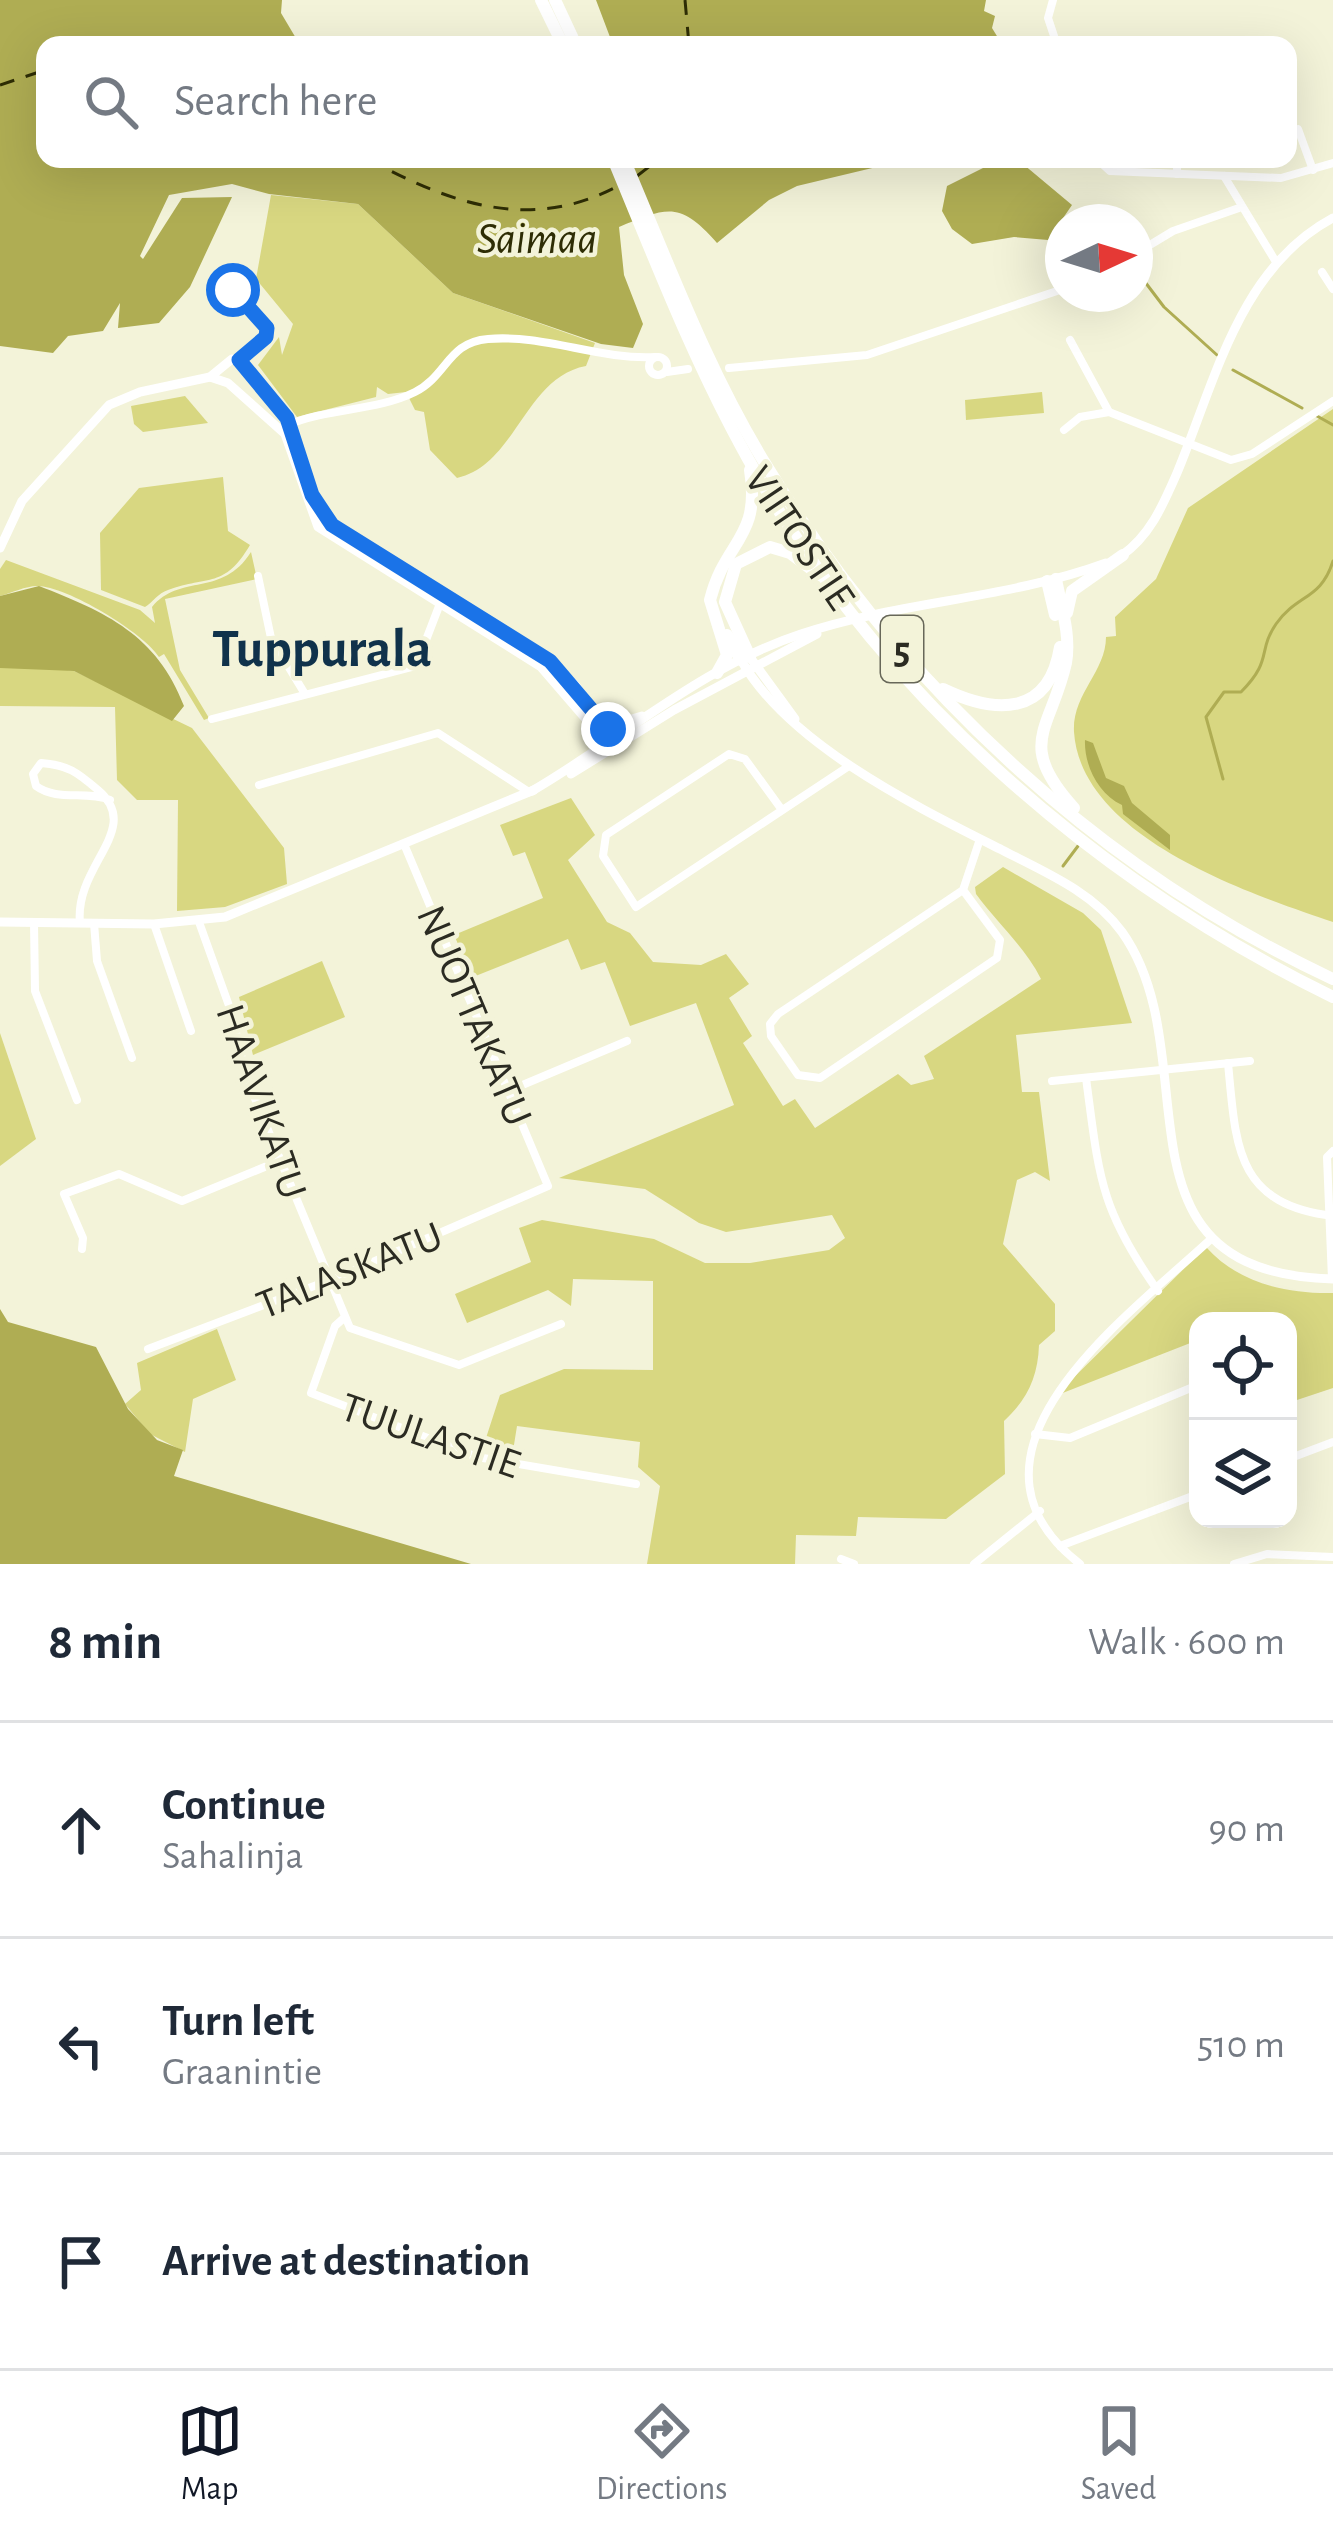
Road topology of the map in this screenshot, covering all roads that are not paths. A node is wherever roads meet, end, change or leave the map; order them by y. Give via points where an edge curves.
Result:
1 (541, 0) edge
2 (555, 0) edge
3 (1053, 0) edge
4 (559, 36) edge
5 (572, 36) edge
6 (1055, 36) edge
7 (1298, 129) dead end
8 (1333, 163) edge
9 (617, 168) edge
10 (628, 168) edge
11 (1107, 168) edge
12 (1177, 168) edge
13 (1313, 170) junction
14 (1177, 174) junction
15 (1224, 176) junction
16 (1239, 208) junction
17 (1333, 218) edge
18 (650, 234) junction
19 (1153, 243) edge
20 (1276, 262) junction
21 (241, 272) dead end
22 (1322, 272) dead end
23 (1333, 289) edge
24 (1045, 295) edge
25 (1070, 340) dead end
26 (631, 359) junction
27 (660, 359) junction
28 (239, 360) junction
29 (729, 368) dead end
30 (650, 371) junction
31 (664, 374) junction
32 (210, 377) junction
33 (1333, 401) edge
34 (1109, 412) junction
35 (286, 426) junction
36 (1064, 430) dead end
37 (1189, 443) junction
38 (750, 463) junction
39 (0, 548) edge
40 (1123, 555) junction
41 (724, 565) junction
42 (258, 576) dead end
43 (1052, 580) junction
44 (826, 581) junction
45 (442, 599) junction
46 (748, 663) junction
47 (717, 674) junction
48 (934, 685) junction
49 (304, 694) junction
50 (1053, 694) junction
51 (658, 710) junction
52 (596, 711) junction
53 (212, 719) dead end
54 (610, 743) junction
55 (849, 766) junction
56 (259, 785) dead end
57 (530, 792) junction
58 (110, 800) junction
59 (782, 809) junction
60 (1099, 835) junction
61 (980, 839) junction
62 (404, 844) junction
63 (963, 890) junction
64 (0, 922) edge
65 (34, 922) junction
66 (200, 922) junction
67 (80, 923) junction
68 (94, 923) junction
69 (154, 924) junction
70 (1333, 980) edge
71 (1333, 997) edge
72 (191, 1031) dead end
73 (627, 1041) dead end
74 (132, 1058) dead end
75 (1250, 1061) dead end
76 (1228, 1064) junction
77 (1162, 1070) junction
78 (1086, 1078) junction
79 (1052, 1081) dead end
80 (508, 1090) junction
81 (77, 1100) dead end
82 (1333, 1151) edge
83 (279, 1161) junction
84 (548, 1186) joint
85 (1331, 1216) edge
86 (1212, 1238) junction
87 (82, 1249) dead end
88 (330, 1280) junction
89 (1333, 1280) edge
90 (1157, 1291) junction
91 (345, 1317) junction
92 (561, 1324) dead end
93 (148, 1349) dead end
94 (1189, 1389) edge
95 (1035, 1435) junction
96 (1333, 1442) edge
97 (1297, 1456) edge
98 (636, 1484) dead end
99 (1189, 1497) edge
100 (1040, 1511) junction
101 (1060, 1546) junction
102 (1333, 1557) edge
103 (841, 1559) dead end
104 (854, 1564) edge
105 (974, 1564) edge
106 (1080, 1564) edge
107 (1234, 1564) edge

1 - 4 highway
2 - 5 highway
3 - 6 street
7 - 13 street
8 - 13 street
9 - 18 highway, VIITOSTIE / 5
10 - 18 highway, VIITOSTIE / 5
11 - 14 street
12 - 14 street
13 - 15 street
14 - 15 street
15 - 16 street
16 - 19 street
16 - 20 street
17 - 20 street
18 - 38 highway, VIITOSTIE / 5 via 704,376
18 - 48 highway, VIITOSTIE / 5 via 765,464 866,607
20 - 37 street via 1231,338
21 - 28 street via 233,290 267,334
22 - 23 street
24 - 29 street via 867,355
25 - 34 street
26 - 27 street
26 - 30 street
26 - 35 street via 551,343 471,342 408,395
27 - 30 street
27 - 31 street
27 - 31 street via 683,368
28 - 32 street
28 - 35 street
30 - 31 street
32 - 35 street
32 - 39 street via 109,405 22,501
33 - 37 street via 1238,460
34 - 36 street via 1080,417
34 - 37 street
35 - 45 street via 318,527
37 - 40 street via 1153,523
38 - 41 highway via 755,509
38 - 44 highway, VIITOSTIE / 5
40 - 43 street
40 - 50 highway via 1070,596 1069,662
41 - 46 highway via 717,607
41 - 47 highway via 710,600 727,656
42 - 49 street via 271,638
43 - 46 street via 840,622
43 - 48 highway via 1060,649 1039,691 1000,707
43 - 50 highway via 1067,644
44 - 46 highway via 770,548 736,564 724,602
44 - 71 highway, VIITOSTIE / 5 via 908,678 1112,866 1197,925
45 - 49 street via 416,666
45 - 52 street via 550,661
45 - 54 street via 555,679
46 - 47 street
46 - 54 street
46 - 55 street
47 - 51 street
48 - 60 highway, VIITOSTIE / 5
49 - 53 street
50 - 60 highway via 1040,731 1042,760
51 - 52 street via 622,722
51 - 54 street
52 - 54 street
54 - 57 street
55 - 59 street
55 - 61 street
56 - 57 street via 438,733
57 - 62 street
58 - 58 street via 70,766 41,763 33,775 49,795
58 - 67 street via 113,835 79,891
59 - 59 street via 636,907 603,856 606,835 729,754 745,759
60 - 70 highway, VIITOSTIE / 5 via 1215,919
61 - 63 street
61 - 77 street via 1076,890 1118,927 1152,994
62 - 66 street
62 - 80 street, NUOTTAKATU
63 - 63 street via 770,1024 798,1075 820,1078 998,958 1000,940
64 - 65 street
65 - 67 street
65 - 81 street via 35,991
66 - 69 street
66 - 83 street, HAAVIKATU
67 - 68 street
68 - 69 street
68 - 74 street via 97,961
69 - 72 street
73 - 80 street
75 - 76 street
76 - 77 street
76 - 85 street via 1235,1136 1260,1190 1288,1207
77 - 78 street
77 - 86 street via 1178,1180
78 - 79 street
78 - 90 street via 1102,1195
80 - 84 street, NUOTTAKATU
82 - 85 street
83 - 87 street via 182,1201 119,1174 64,1194
83 - 88 street, HAAVIKATU
84 - 88 street, TALASKATU
85 - 89 street
86 - 89 street via 1265,1271
86 - 90 street
88 - 91 street, HAAVIKATU
88 - 93 street, TALASKATU
90 - 95 street via 1073,1367
91 - 92 street via 350,1328 458,1365
91 - 98 street, TUULASTIE via 310,1393 478,1457
94 - 95 street via 1070,1438
95 - 100 street
96 - 97 street
99 - 101 street
100 - 101 street
100 - 105 street
101 - 106 street
102 - 107 street via 1267,1554
103 - 104 street

